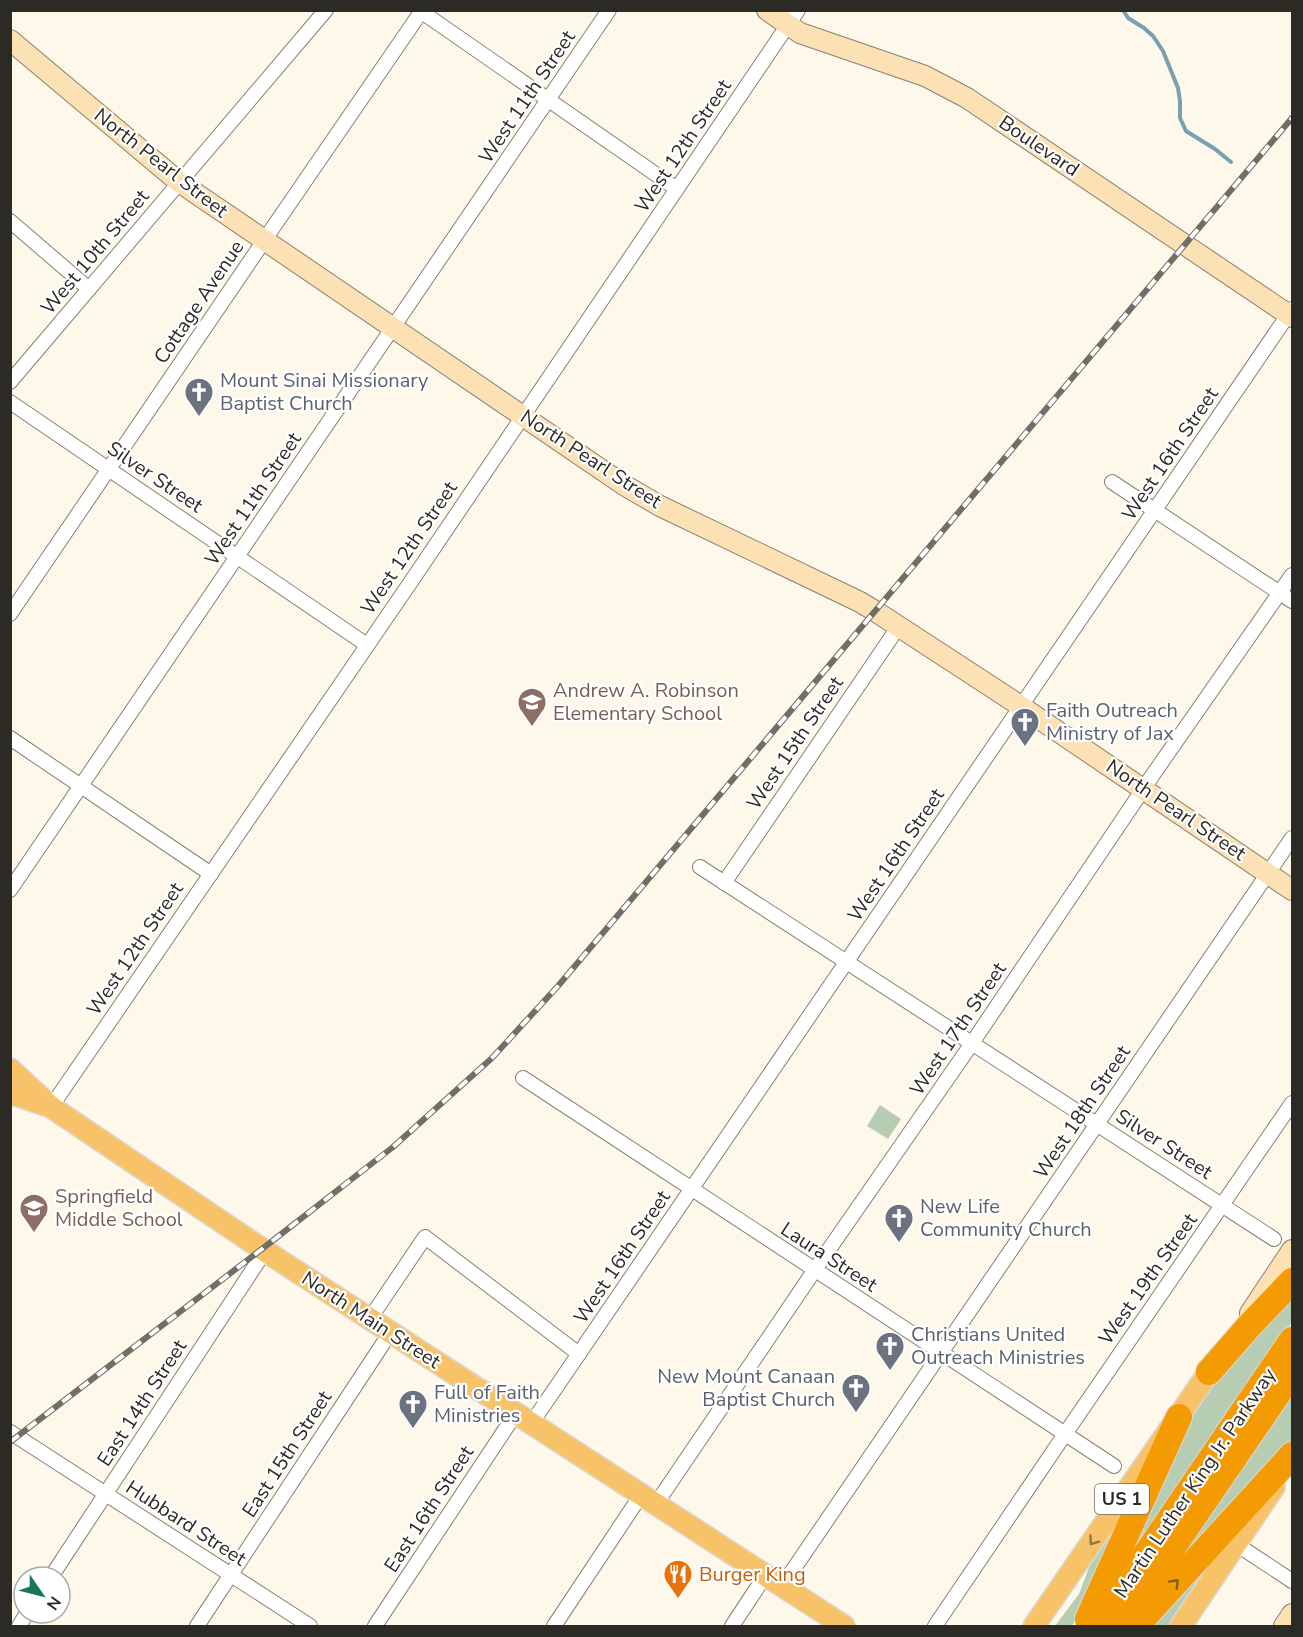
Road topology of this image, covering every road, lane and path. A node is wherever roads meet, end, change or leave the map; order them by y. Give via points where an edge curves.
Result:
1 (326, 10) edge
2 (609, 10) edge
3 (767, 10) edge
4 (420, 11) edge
5 (793, 18) edge
6 (10, 40) edge
7 (548, 100) junction
8 (179, 182) junction
9 (677, 189) junction
10 (10, 221) edge
11 (264, 240) junction
12 (90, 288) junction
13 (1291, 313) edge
14 (393, 328) junction
15 (10, 382) edge
16 (10, 402) edge
17 (523, 416) junction
18 (109, 469) junction
19 (1112, 482) dead end
20 (1156, 510) junction
21 (237, 557) junction
22 (1293, 575) edge
23 (1280, 593) junction
24 (1293, 601) edge
25 (10, 614) edge
26 (899, 626) junction
27 (367, 645) junction
28 (1021, 707) junction
29 (10, 738) edge
30 (81, 786) junction
31 (1144, 789) junction
32 (1293, 838) edge
33 (700, 867) dead end
34 (1269, 873) junction
35 (211, 874) junction
36 (724, 883) junction
37 (10, 890) edge
38 (1293, 890) edge
39 (847, 962) junction
40 (972, 1043) junction
41 (10, 1069) edge
42 (523, 1078) dead end
43 (10, 1093) edge
44 (1293, 1103) edge
45 (51, 1107) junction
46 (1097, 1124) junction
47 (692, 1190) junction
48 (1222, 1206) junction
49 (1274, 1239) dead end
50 (265, 1251) junction
51 (1293, 1251) edge
52 (814, 1271) junction
53 (1293, 1281) edge
54 (369, 1320) junction
55 (390, 1333) junction
56 (1293, 1340) edge
57 (941, 1353) junction
58 (579, 1354) junction
59 (1209, 1372) junction
60 (1293, 1372) edge
61 (1179, 1417) junction
62 (523, 1418) junction
63 (10, 1432) edge
64 (1065, 1434) junction
65 (1293, 1455) edge
66 (1293, 1461) edge
67 (1114, 1466) dead end
68 (106, 1493) junction
69 (649, 1500) junction
70 (1236, 1544) junction
71 (59, 1565) edge
72 (231, 1576) junction
73 (774, 1581) junction
74 (1293, 1581) edge
75 (1293, 1614) edge
76 (197, 1626) edge
77 (310, 1626) edge
78 (375, 1626) edge
79 (554, 1626) edge
80 (732, 1626) edge
81 (844, 1626) edge
82 (935, 1626) edge
83 (1034, 1626) edge
84 (1084, 1626) edge
85 (1097, 1626) edge
86 (1119, 1626) edge
87 (1136, 1626) edge
88 (1181, 1626) edge
89 (1284, 1626) edge

1 - 8 street, West 10th Street
2 - 7 street, West 11th Street
3 - 5 street, Boulevard
4 - 7 street
4 - 11 street, Cottage Avenue
5 - 9 street, West 12th Street
5 - 13 street, Boulevard via 800,33 925,76 967,98
6 - 8 street, North Pearl Street
7 - 9 street
7 - 14 street, West 11th Street
8 - 11 street, North Pearl Street
8 - 12 street, West 10th Street
9 - 17 street, West 12th Street
10 - 12 street
11 - 14 street, North Pearl Street
11 - 18 street, Cottage Avenue
12 - 15 street, West 10th Street
13 - 20 street, West 16th Street
14 - 17 street, North Pearl Street
14 - 21 street, West 11th Street
16 - 18 street, Silver Street
17 - 26 street, North Pearl Street via 660,506 860,602
17 - 27 street, West 12th Street
18 - 21 street, Silver Street
18 - 25 street, Cottage Avenue
19 - 20 street
20 - 23 street
20 - 28 street, West 16th Street
21 - 27 street, Silver Street
21 - 30 street, West 11th Street
22 - 23 street, West 17th Street
23 - 24 street
23 - 31 street, West 17th Street
26 - 28 street, North Pearl Street
26 - 36 street, West 15th Street
27 - 35 street, West 12th Street
28 - 31 street, North Pearl Street
28 - 39 street, West 16th Street
29 - 30 street
30 - 35 street
30 - 37 street, West 11th Street
31 - 34 street, North Pearl Street
31 - 40 street, West 17th Street
32 - 34 street, West 18th Street
33 - 36 street, Silver Street
34 - 38 street, North Pearl Street
34 - 46 street, West 18th Street
35 - 45 street, West 12th Street
36 - 39 street, Silver Street
39 - 40 street, Silver Street
39 - 47 street, West 16th Street
40 - 46 street, Silver Street
40 - 52 street, West 17th Street
41 - 45 main road, North Main Street
42 - 47 street, Laura Street
43 - 45 main road, North Main Street
44 - 48 street, West 19th Street
45 - 50 main road, North Main Street
46 - 48 street, Silver Street
46 - 57 street, West 18th Street
47 - 52 street, Laura Street
47 - 58 street, West 16th Street
48 - 49 street, Silver Street
48 - 64 street, West 19th Street
50 - 54 main road, North Main Street
50 - 68 street, East 14th Street
51 - 59 street
52 - 57 street, Laura Street
52 - 69 street, West 17th Street
53 - 59 highway, US 1
54 - 55 main road, North Main Street
54 - 58 street via 425,1238
55 - 62 main road, North Main Street
55 - 72 street, East 15th Street
56 - 85 highway, Martin Luther King Jr. Parkway
57 - 64 street, Laura Street
57 - 73 street, West 18th Street
58 - 62 street, West 16th Street
59 - 61 main road, US 1
60 - 86 highway, Martin Luther King Jr. Parkway
61 -> 83 main road, US 1
61 - 84 highway
62 - 69 main road, North Main Street
62 - 78 street, East 16th Street
63 - 68 street, Hubbard Street
64 - 67 street, Laura Street
64 - 82 street, West 19th Street
87 -> 65 highway
66 - 70 main road
68 - 71 street, East 14th Street
68 - 72 street, Hubbard Street
69 - 73 main road, North Main Street
69 - 79 street, West 17th Street
70 - 74 street
70 - 88 main road
72 - 76 street, East 15th Street
72 - 77 street, Hubbard Street
73 - 80 street, West 18th Street
73 - 81 main road, North Main Street
75 - 89 street

